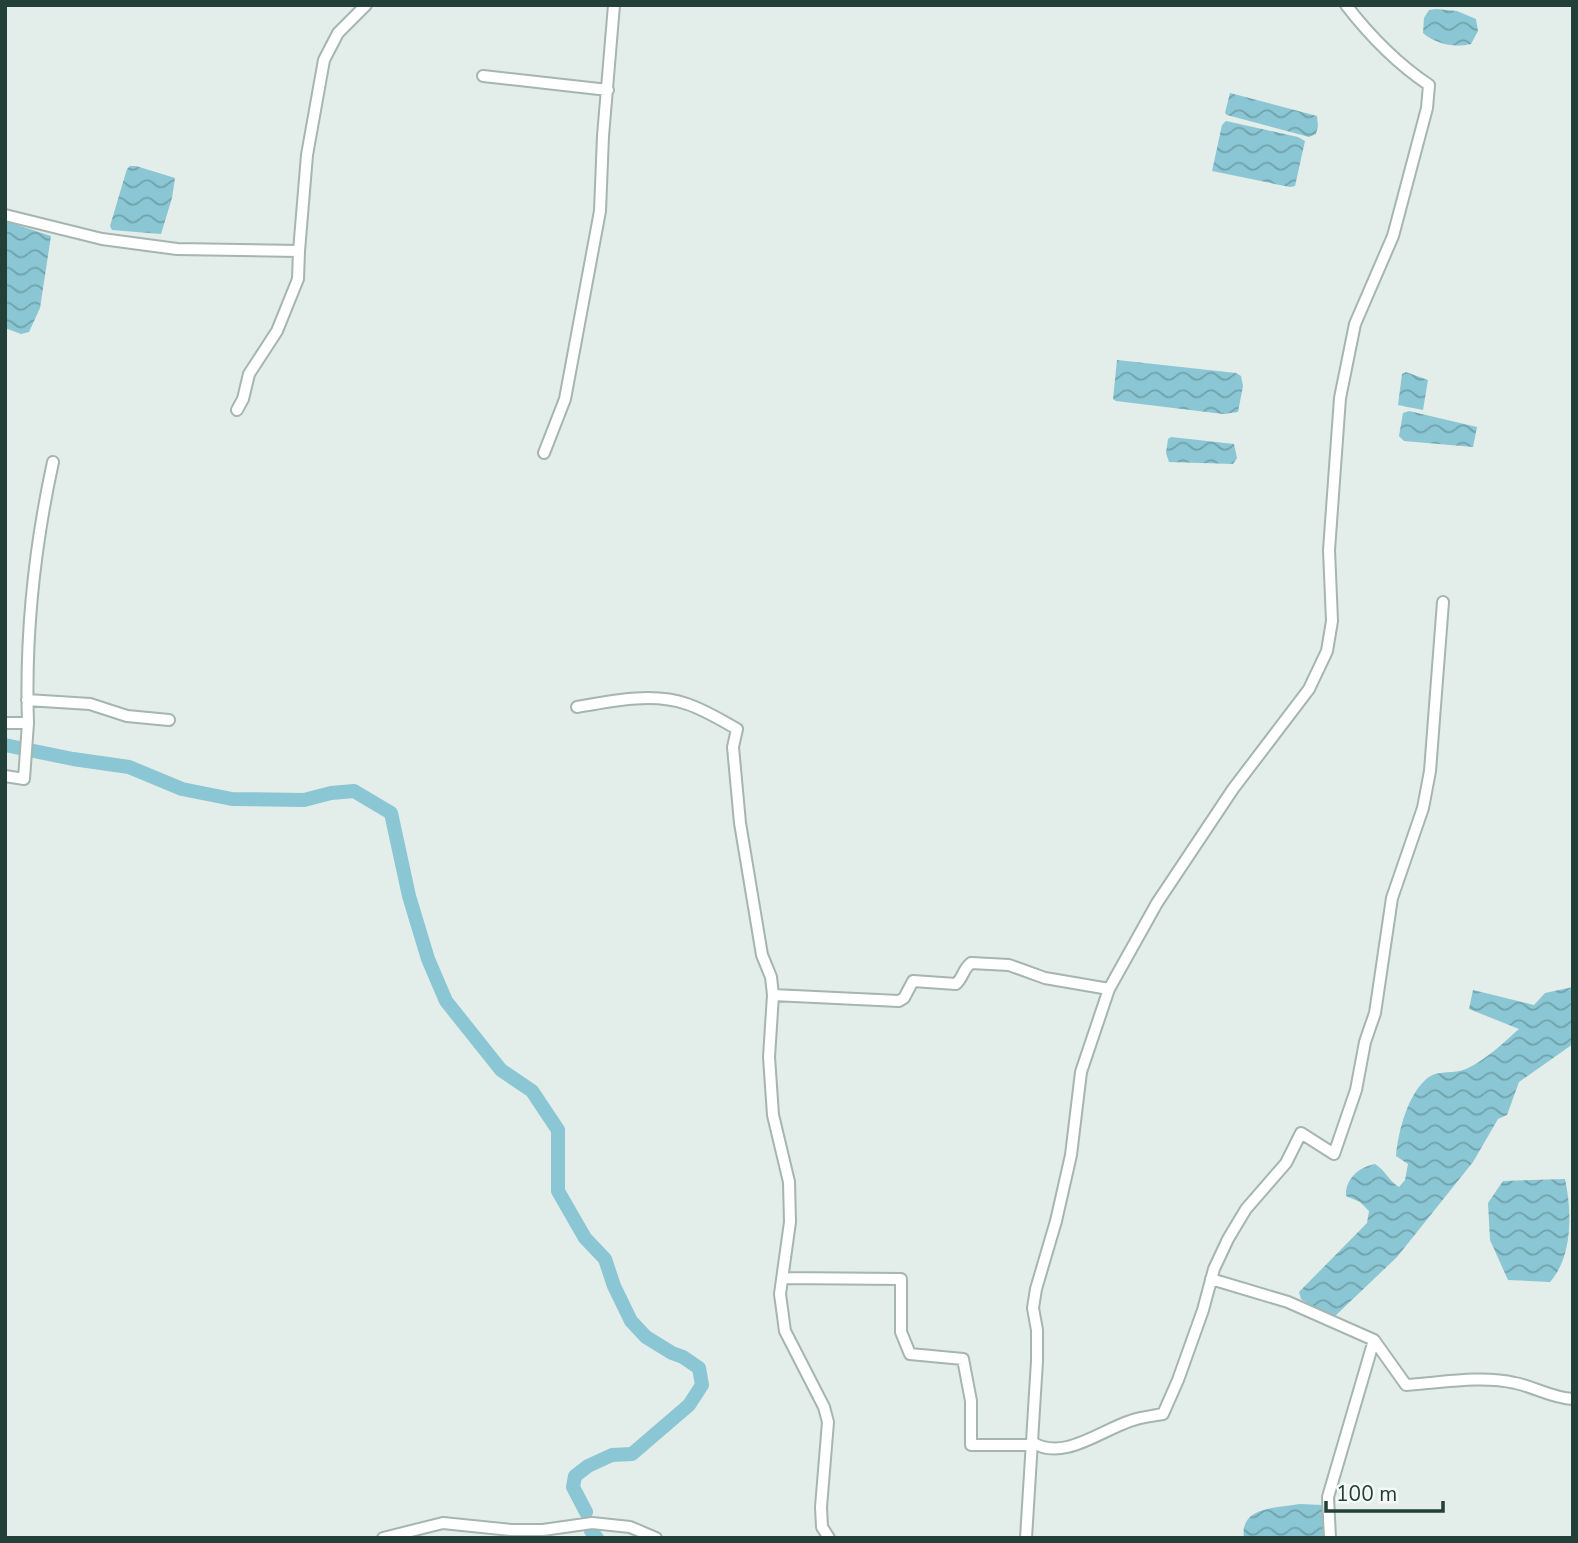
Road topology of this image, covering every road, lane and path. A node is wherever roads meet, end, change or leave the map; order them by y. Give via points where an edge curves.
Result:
1 (366, 5) edge
2 (614, 5) edge
3 (1346, 5) edge
4 (484, 76) dead end
5 (608, 90) junction
6 (5, 215) edge
7 (299, 251) junction
8 (237, 410) dead end
9 (544, 453) dead end
10 (52, 462) dead end
11 (1443, 602) dead end
12 (27, 700) junction
13 (577, 707) dead end
14 (169, 720) dead end
15 (5, 723) edge
16 (28, 723) junction
17 (5, 776) edge
18 (1109, 989) junction
19 (773, 995) junction
20 (783, 1278) junction
21 (1212, 1279) junction
22 (1374, 1340) junction
23 (1573, 1399) edge
24 (1032, 1444) junction
25 (512, 1534) edge
26 (383, 1538) edge
27 (656, 1538) edge
28 (829, 1538) edge
29 (1026, 1538) edge
30 (1330, 1538) edge

1 - 7 street via 338,33 324,60 307,155
2 - 5 street
3 - 18 street via 1370,36 1429,85 1393,236 1355,324 1340,398 1329,550 1332,621 1328,651 1309,689 1157,903
4 - 5 street
5 - 9 street via 600,211 565,399
6 - 7 street via 89,237 177,249
7 - 8 street via 299,279 277,331 249,374
10 - 12 street via 32,580
11 - 21 street via 1430,771 1423,808 1392,898 1375,1013 1356,1090 1334,1154 1301,1133 1286,1163 1246,1209
12 - 14 street via 90,704 127,716
12 - 16 street
13 - 19 street via 617,699 665,699 685,703 737,729 733,747 740,823
15 - 16 street
16 - 17 street via 24,779
18 - 19 street via 1045,978 1009,965 971,963 956,984 913,981 899,1001
18 - 24 street via 1081,1072 1071,1155 1036,1289
19 - 20 street via 769,1056 773,1115 791,1207
20 - 24 street via 901,1279 901,1332 910,1354 963,1359 971,1401 971,1445
20 - 28 street via 780,1294 785,1331 828,1422 821,1507 822,1527
21 - 22 street via 1288,1302
21 - 24 street via 1163,1414 1131,1420 1071,1446 1043,1450
22 - 23 street via 1406,1385 1489,1380
22 - 30 street via 1328,1497
24 - 29 street
25 - 26 street via 443,1523
25 - 27 street via 592,1523 617,1524

